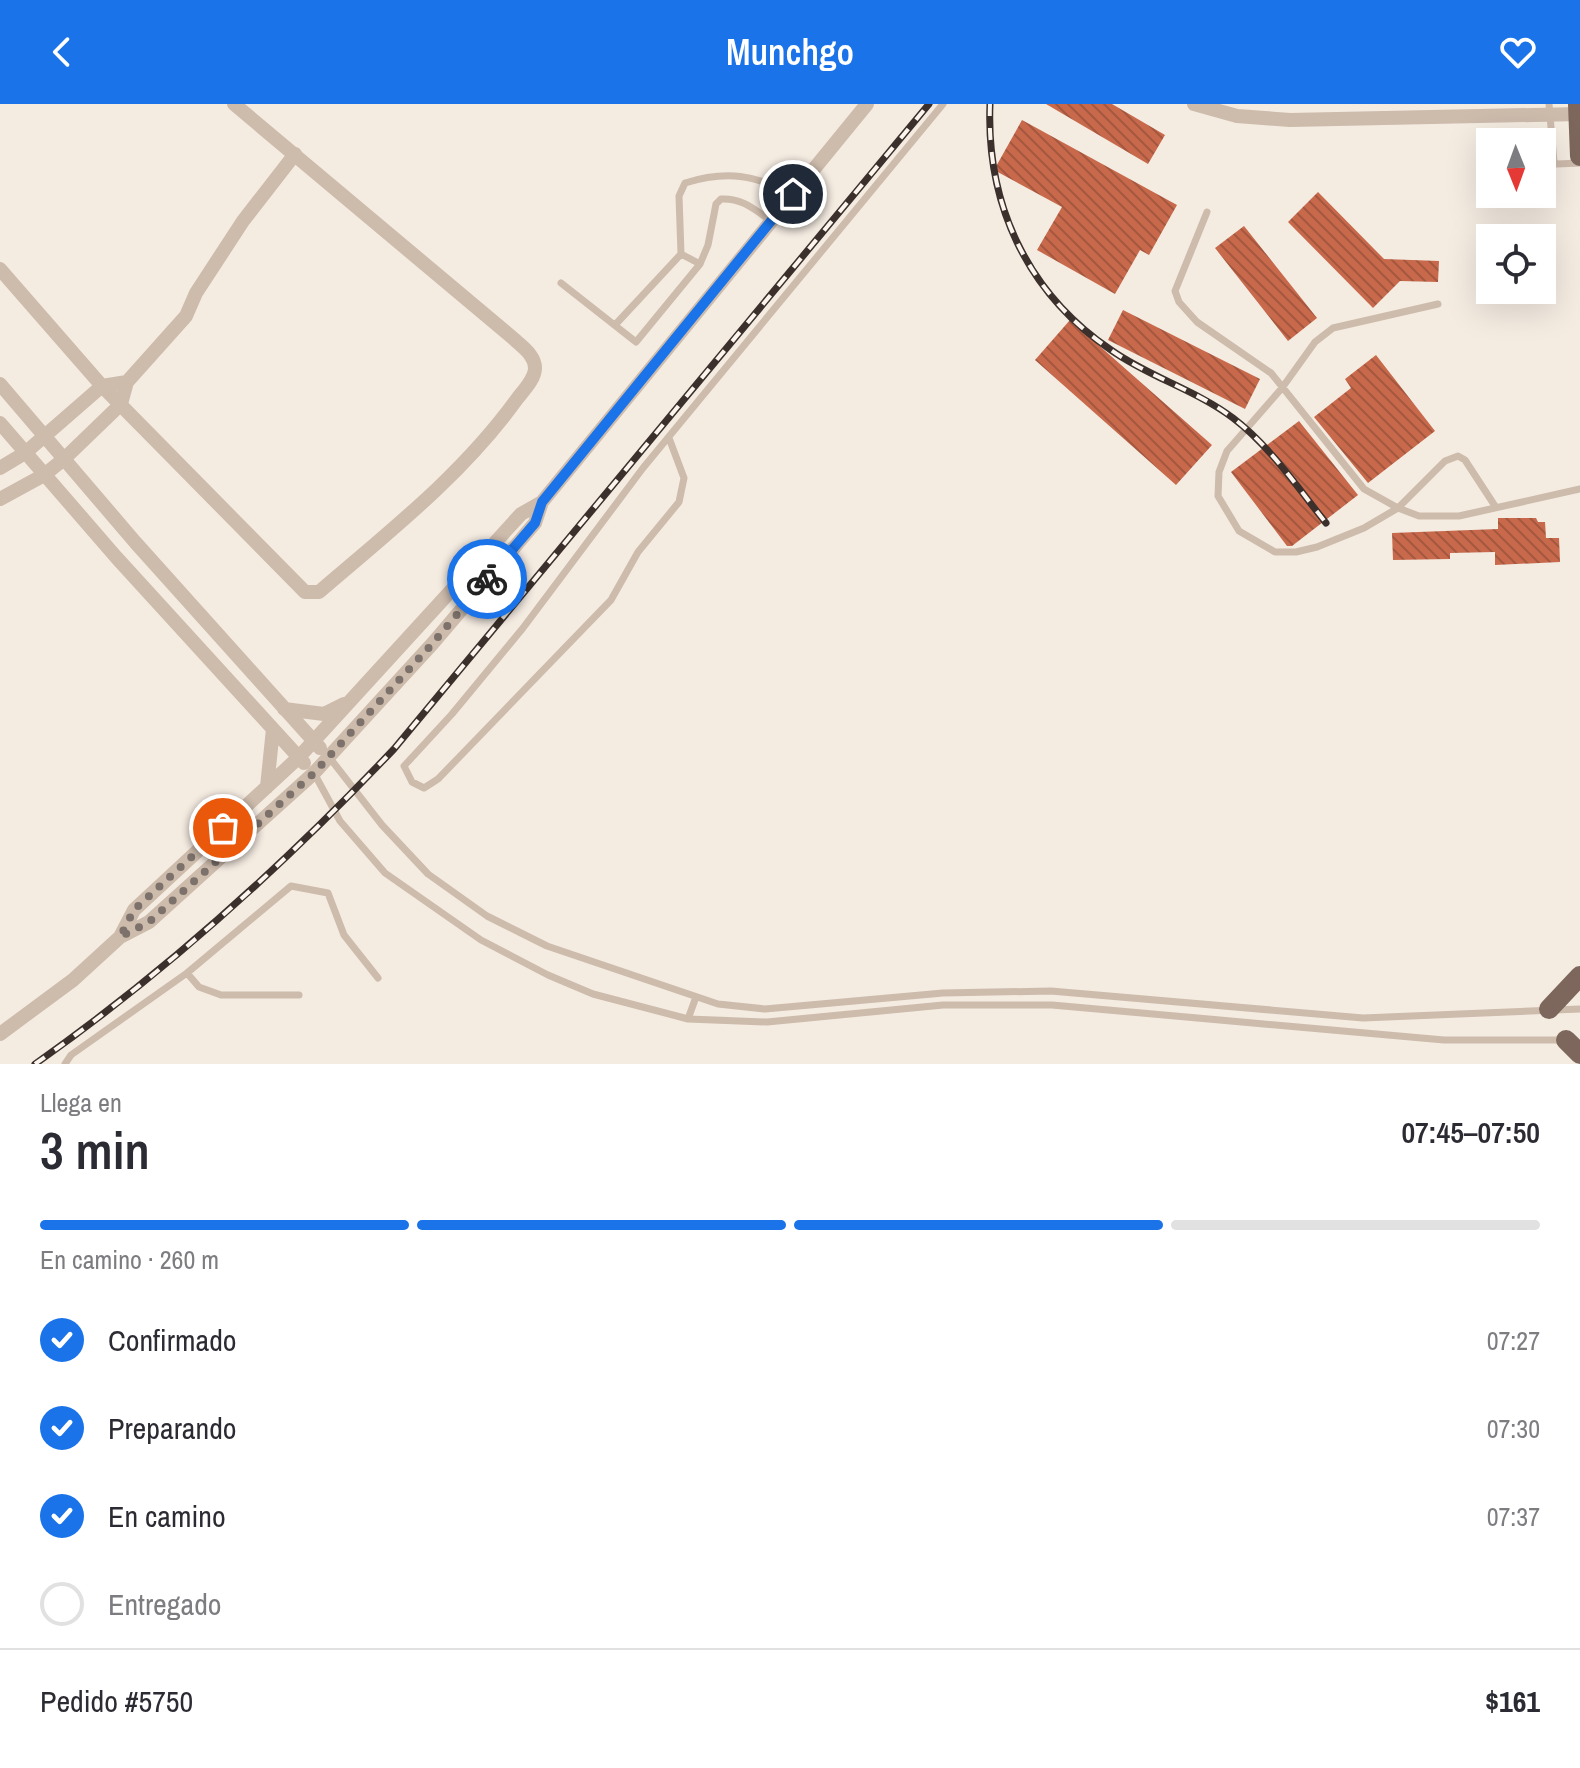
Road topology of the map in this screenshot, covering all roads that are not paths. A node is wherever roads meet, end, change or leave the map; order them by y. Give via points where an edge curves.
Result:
1 (234, 104) edge
2 (867, 104) edge
3 (943, 104) edge
4 (1194, 104) edge
5 (1578, 109) edge
6 (1234, 110) edge
7 (1549, 110) edge
8 (295, 154) junction
9 (1580, 156) edge
10 (1580, 163) edge
11 (793, 194) junction
12 (1207, 212) dead end
13 (771, 221) junction
14 (681, 254) junction
15 (700, 264) junction
16 (0, 269) edge
17 (561, 283) dead end
18 (1438, 304) dead end
19 (615, 325) junction
20 (127, 382) junction
21 (0, 384) edge
22 (102, 386) junction
23 (1282, 388) junction
24 (80, 403) junction
25 (121, 404) junction
26 (0, 423) edge
27 (99, 426) junction
28 (45, 436) junction
29 (669, 438) junction
30 (25, 453) junction
31 (64, 459) junction
32 (0, 468) edge
33 (44, 475) junction
34 (1580, 489) edge
35 (0, 499) edge
36 (542, 502) junction
37 (1495, 506) junction
38 (1398, 508) junction
39 (135, 542) junction
40 (116, 557) junction
41 (358, 695) junction
42 (284, 709) junction
43 (273, 729) junction
44 (314, 741) junction
45 (299, 757) junction
46 (329, 757) junction
47 (314, 773) junction
48 (267, 787) junction
49 (120, 937) junction
50 (187, 973) junction
51 (1580, 976) edge
52 (378, 978) dead end
53 (299, 995) dead end
54 (696, 997) junction
55 (1172, 1001) junction
56 (1549, 1009) junction
57 (1580, 1009) edge
58 (1171, 1015) junction
59 (688, 1019) junction
60 (0, 1034) edge
61 (1575, 1045) edge
62 (65, 1064) edge

1 - 8 street
2 - 11 street
3 - 29 lane
4 - 6 street
5 - 7 street
5 - 9 main road
6 - 7 street via 1290,120
7 - 10 lane via 1554,162
8 - 20 street via 243,221 186,316
8 - 25 street via 514,339 534,359 533,377 494,432 450,480 311,594
11 - 13 street
11 - 14 lane via 745,175 685,183 679,196
12 - 23 lane via 1175,291 1179,302 1197,322 1271,373
13 - 15 lane via 746,203 721,199
13 - 36 street
14 - 15 lane
14 - 19 lane
15 - 19 lane via 636,342
16 - 22 street
17 - 19 lane
18 - 23 lane via 1333,328 1315,342
20 - 22 street
20 - 25 street
21 - 28 street
22 - 24 street
22 - 25 street
23 - 38 lane via 1364,489
23 - 38 lane via 1227,451 1219,472 1218,496 1239,531 1275,552 1296,552 1364,528
24 - 27 street
24 - 28 street
25 - 27 street
26 - 30 street
27 - 31 street
28 - 30 street
28 - 31 street
29 - 29 lane via 514,640 404,766 412,782 424,788 438,779 611,600 638,552 679,502 684,478
30 - 32 street
30 - 33 street
31 - 33 street
31 - 39 street
33 - 35 street
33 - 40 street
34 - 37 lane
36 - 41 street via 521,514
36 - 46 street via 535,523
37 - 38 lane via 1459,516 1419,516
37 - 38 lane via 1458,456 1445,461
39 - 40 street
39 - 42 street
40 - 43 street
41 - 42 street via 324,714
41 - 44 street
42 - 44 street
43 - 45 street
43 - 48 street
44 - 45 street
44 - 46 street
45 - 47 street
45 - 48 street
46 - 47 street
46 - 54 lane via 428,874 487,916 547,946
47 - 49 street via 149,922
47 - 59 lane via 340,821 385,873 481,940 593,994
48 - 49 street via 134,910
49 - 60 street
50 - 52 lane via 291,886 328,893 344,935
50 - 53 lane via 199,987 221,995
50 - 62 lane
51 - 56 main road
54 - 55 lane via 765,1009 943,993 1051,991
54 - 59 lane
55 - 56 lane via 1363,1018
55 - 58 lane
56 - 57 lane
58 - 59 lane via 1052,1005 943,1005 767,1022
58 - 61 lane via 1431,1040

